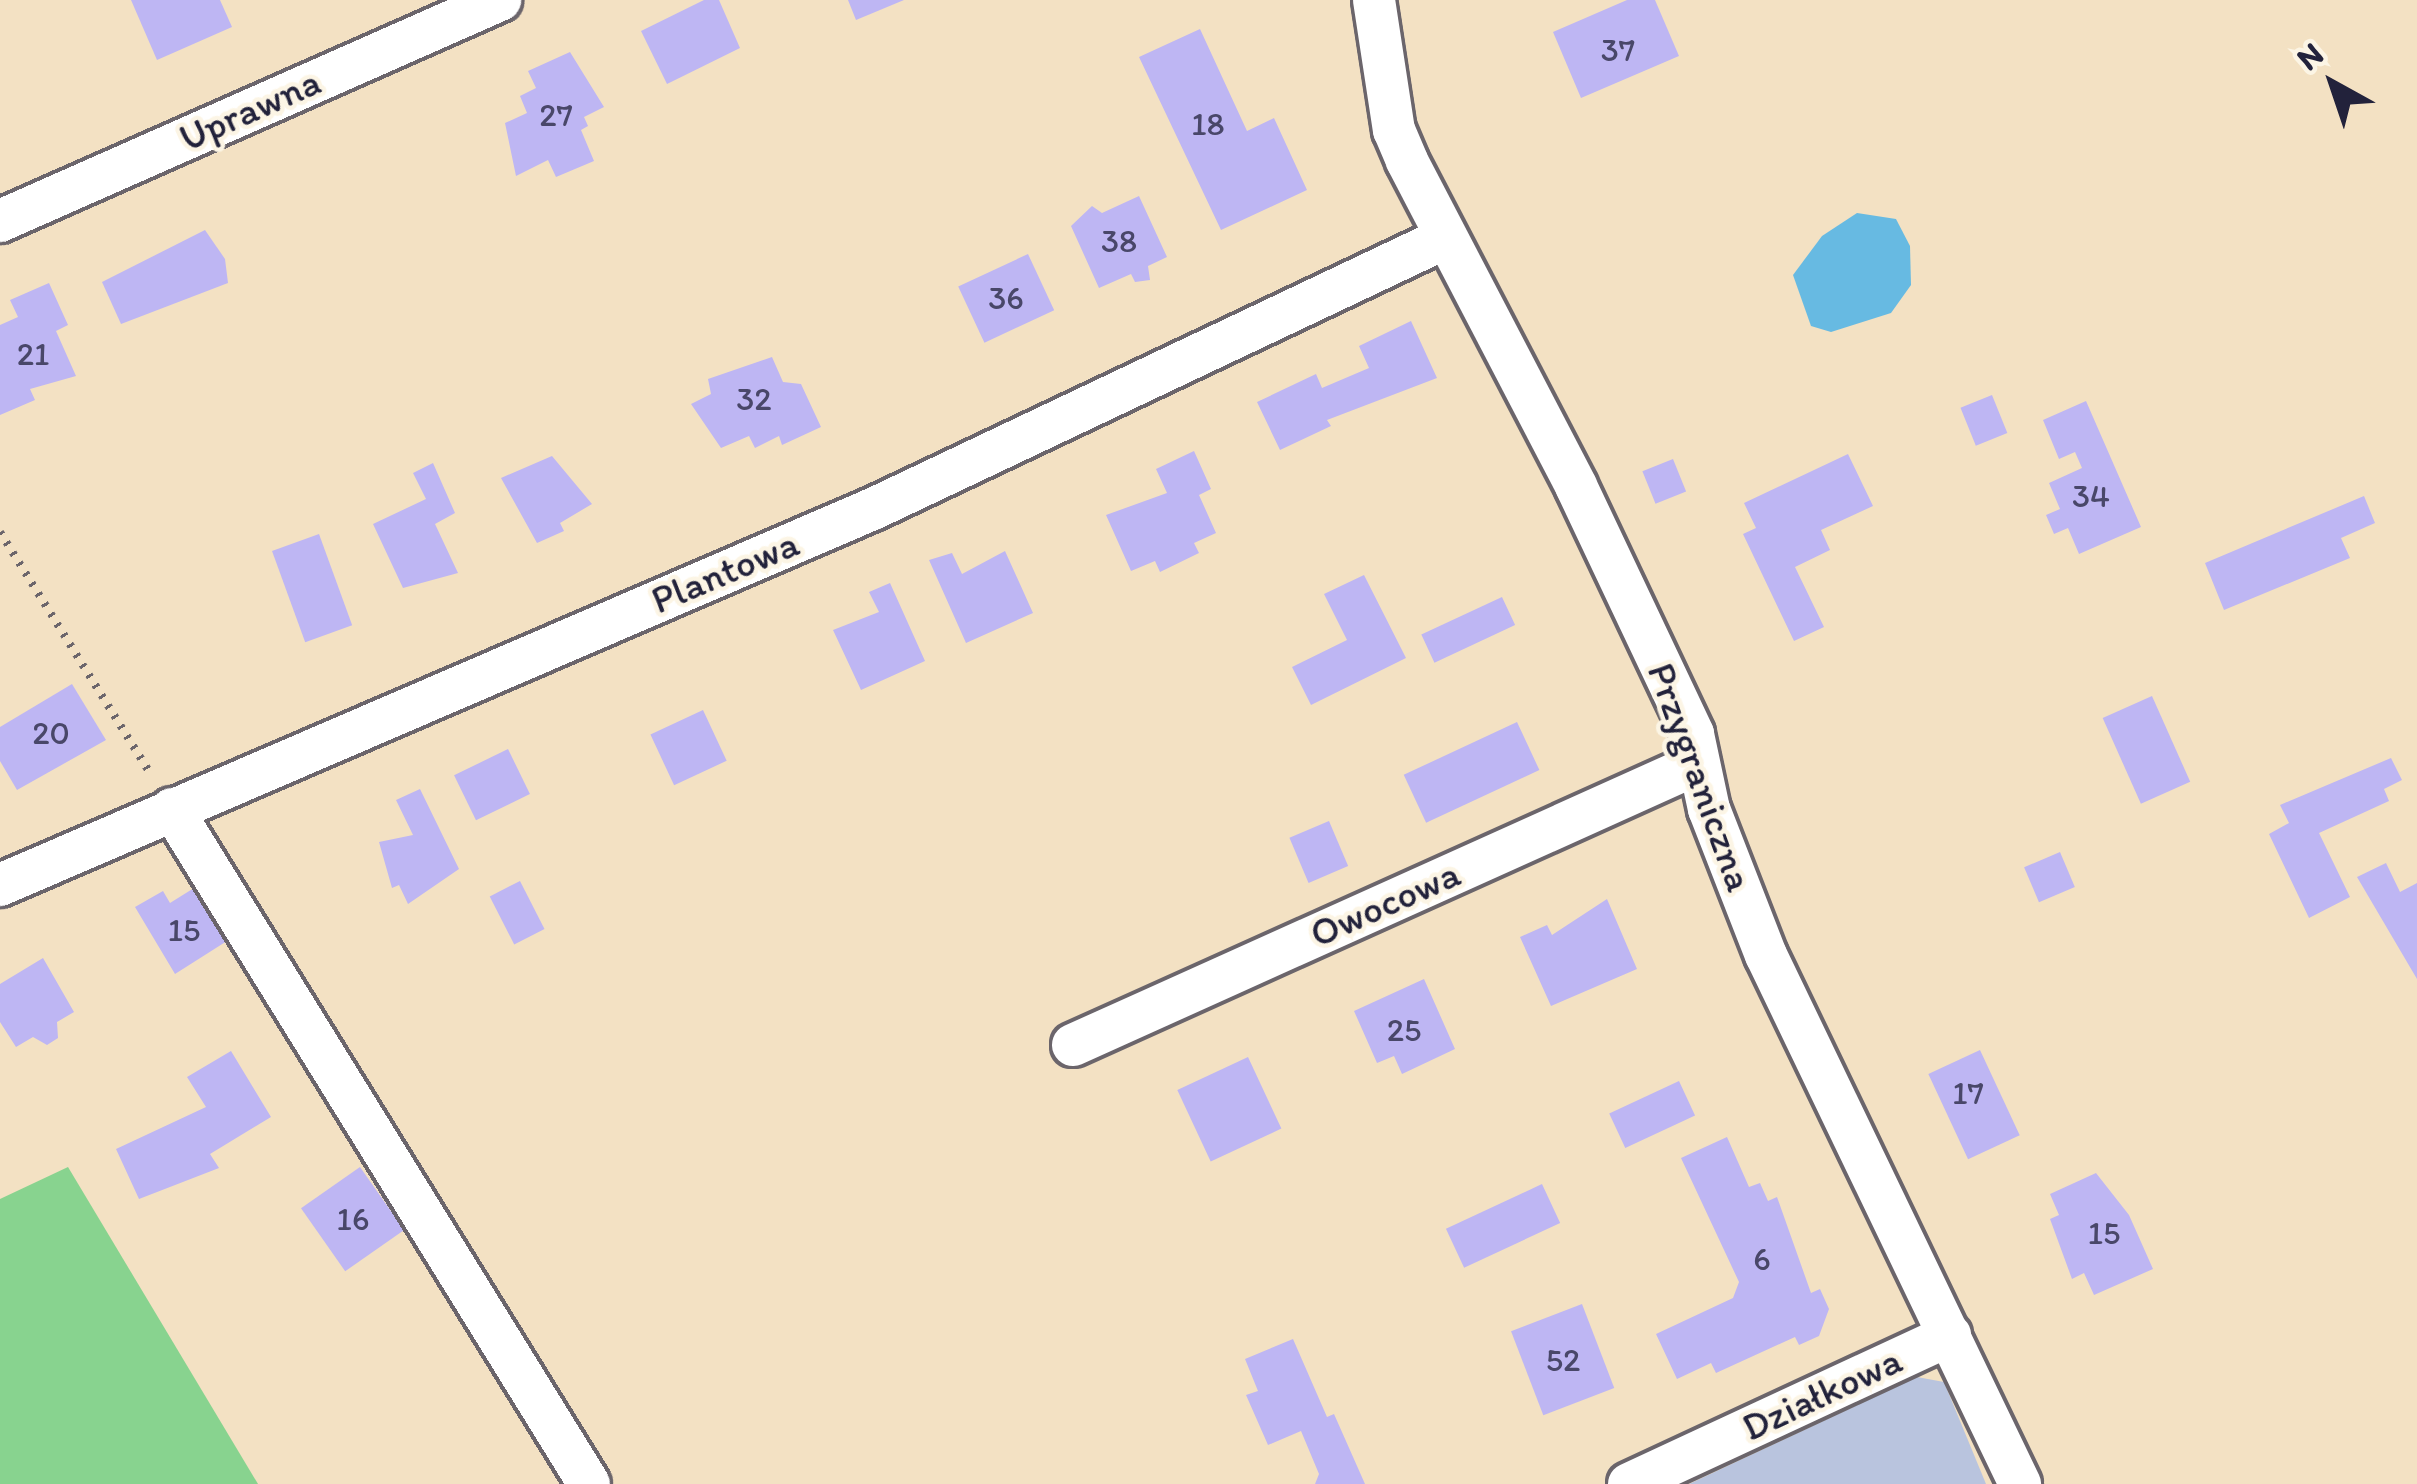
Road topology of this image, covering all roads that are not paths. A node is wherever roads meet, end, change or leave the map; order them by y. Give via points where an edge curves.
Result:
1 (500, 0) edge
2 (1374, 0) edge
3 (0, 221) edge
4 (1441, 239) junction
5 (1697, 764) junction
6 (172, 809) junction
7 (0, 885) edge
8 (1073, 1045) dead end
9 (1950, 1335) junction
10 (589, 1484) edge
11 (1629, 1484) edge
12 (2020, 1484) edge

1 - 3 street, Uprawna
2 - 4 street, Przygraniczna via 1394,130
4 - 5 street, Przygraniczna via 1576,486 1693,734
4 - 6 street, Plantowa via 875,508
5 - 8 street, Owocowa
5 - 9 street, Przygraniczna via 1766,955
6 - 7 street, Plantowa
6 - 10 street
9 - 11 street, Działkowa
9 - 12 street, Przygraniczna

